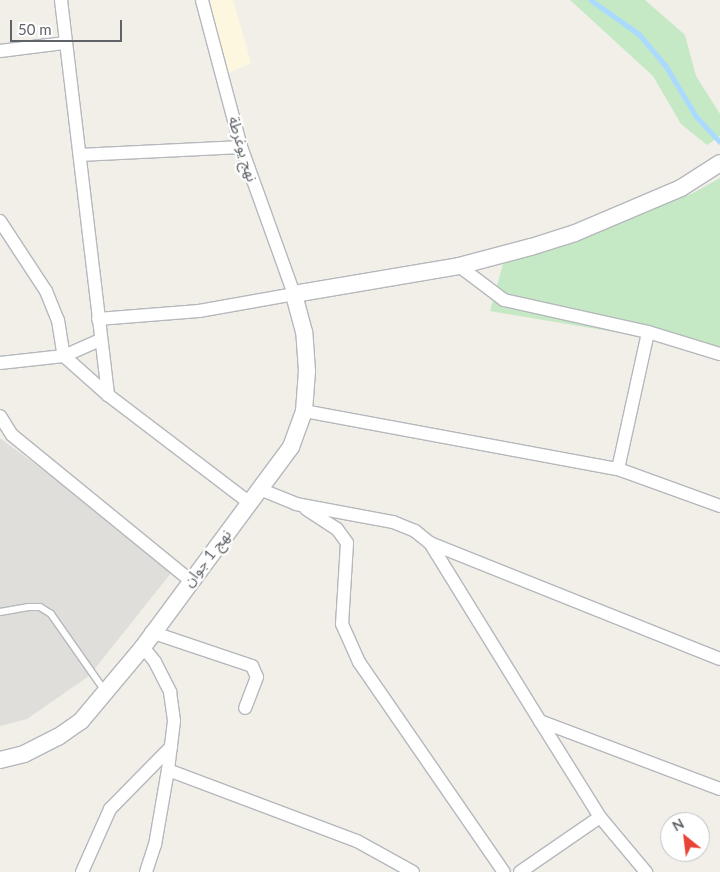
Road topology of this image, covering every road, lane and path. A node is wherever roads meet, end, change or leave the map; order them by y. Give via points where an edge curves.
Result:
1 (61, 0) edge
2 (202, 0) edge
3 (64, 43) junction
4 (0, 51) edge
5 (242, 147) junction
6 (80, 155) junction
7 (719, 164) edge
8 (0, 221) edge
9 (459, 266) junction
10 (294, 294) junction
11 (98, 319) junction
12 (648, 332) junction
13 (100, 340) junction
14 (720, 354) edge
15 (64, 356) junction
16 (0, 362) edge
17 (108, 395) junction
18 (304, 411) junction
19 (0, 416) edge
20 (618, 469) junction
21 (262, 490) junction
22 (250, 503) junction
23 (296, 504) junction
24 (720, 506) edge
25 (430, 544) junction
26 (190, 580) junction
27 (0, 612) edge
28 (147, 640) junction
29 (720, 659) edge
30 (105, 691) junction
31 (245, 708) dead end
32 (540, 721) junction
33 (171, 747) junction
34 (0, 760) edge
35 (168, 770) junction
36 (720, 789) edge
37 (600, 817) junction
38 (82, 872) edge
39 (146, 872) edge
40 (412, 872) edge
41 (504, 872) edge
42 (520, 872) edge
43 (646, 872) edge

1 - 3 street
2 - 5 street, نهج يوغرطة
3 - 4 street
3 - 6 street
5 - 6 street
5 - 10 street, نهج يوغرطة
6 - 11 street
7 - 9 street via 681,188 575,233
8 - 15 street via 46,291 58,320
9 - 10 street
9 - 12 street via 504,300
10 - 11 street via 199,311
10 - 18 street, نهج 1 جوان via 304,332 307,371
11 - 13 street
12 - 14 street
12 - 20 street
13 - 15 street
13 - 17 street
15 - 16 street
15 - 17 street
17 - 22 street
18 - 20 street
18 - 21 street, نهج 1 جوان via 292,447
19 - 26 street via 12,435
20 - 24 street
21 - 22 street, نهج 1 جوان
21 - 23 street
22 - 26 street, نهج 1 جوان
23 - 25 street via 393,522 415,531
23 - 41 street via 320,517 343,536 348,550 342,611 346,637 359,662
25 - 29 street
25 - 32 street
26 - 28 street, نهج 1 جوان
27 - 30 lane via 35,607 51,614
28 - 30 street, نهج 1 جوان
28 - 31 street via 252,666 256,677
28 - 33 street via 170,692 174,721
30 - 34 street, نهج 1 جوان via 81,721 58,737 24,754
32 - 36 street
32 - 37 street
33 - 35 street
33 - 38 street via 110,809
35 - 39 street via 155,845
35 - 40 street via 357,841
37 - 42 street
37 - 43 street

